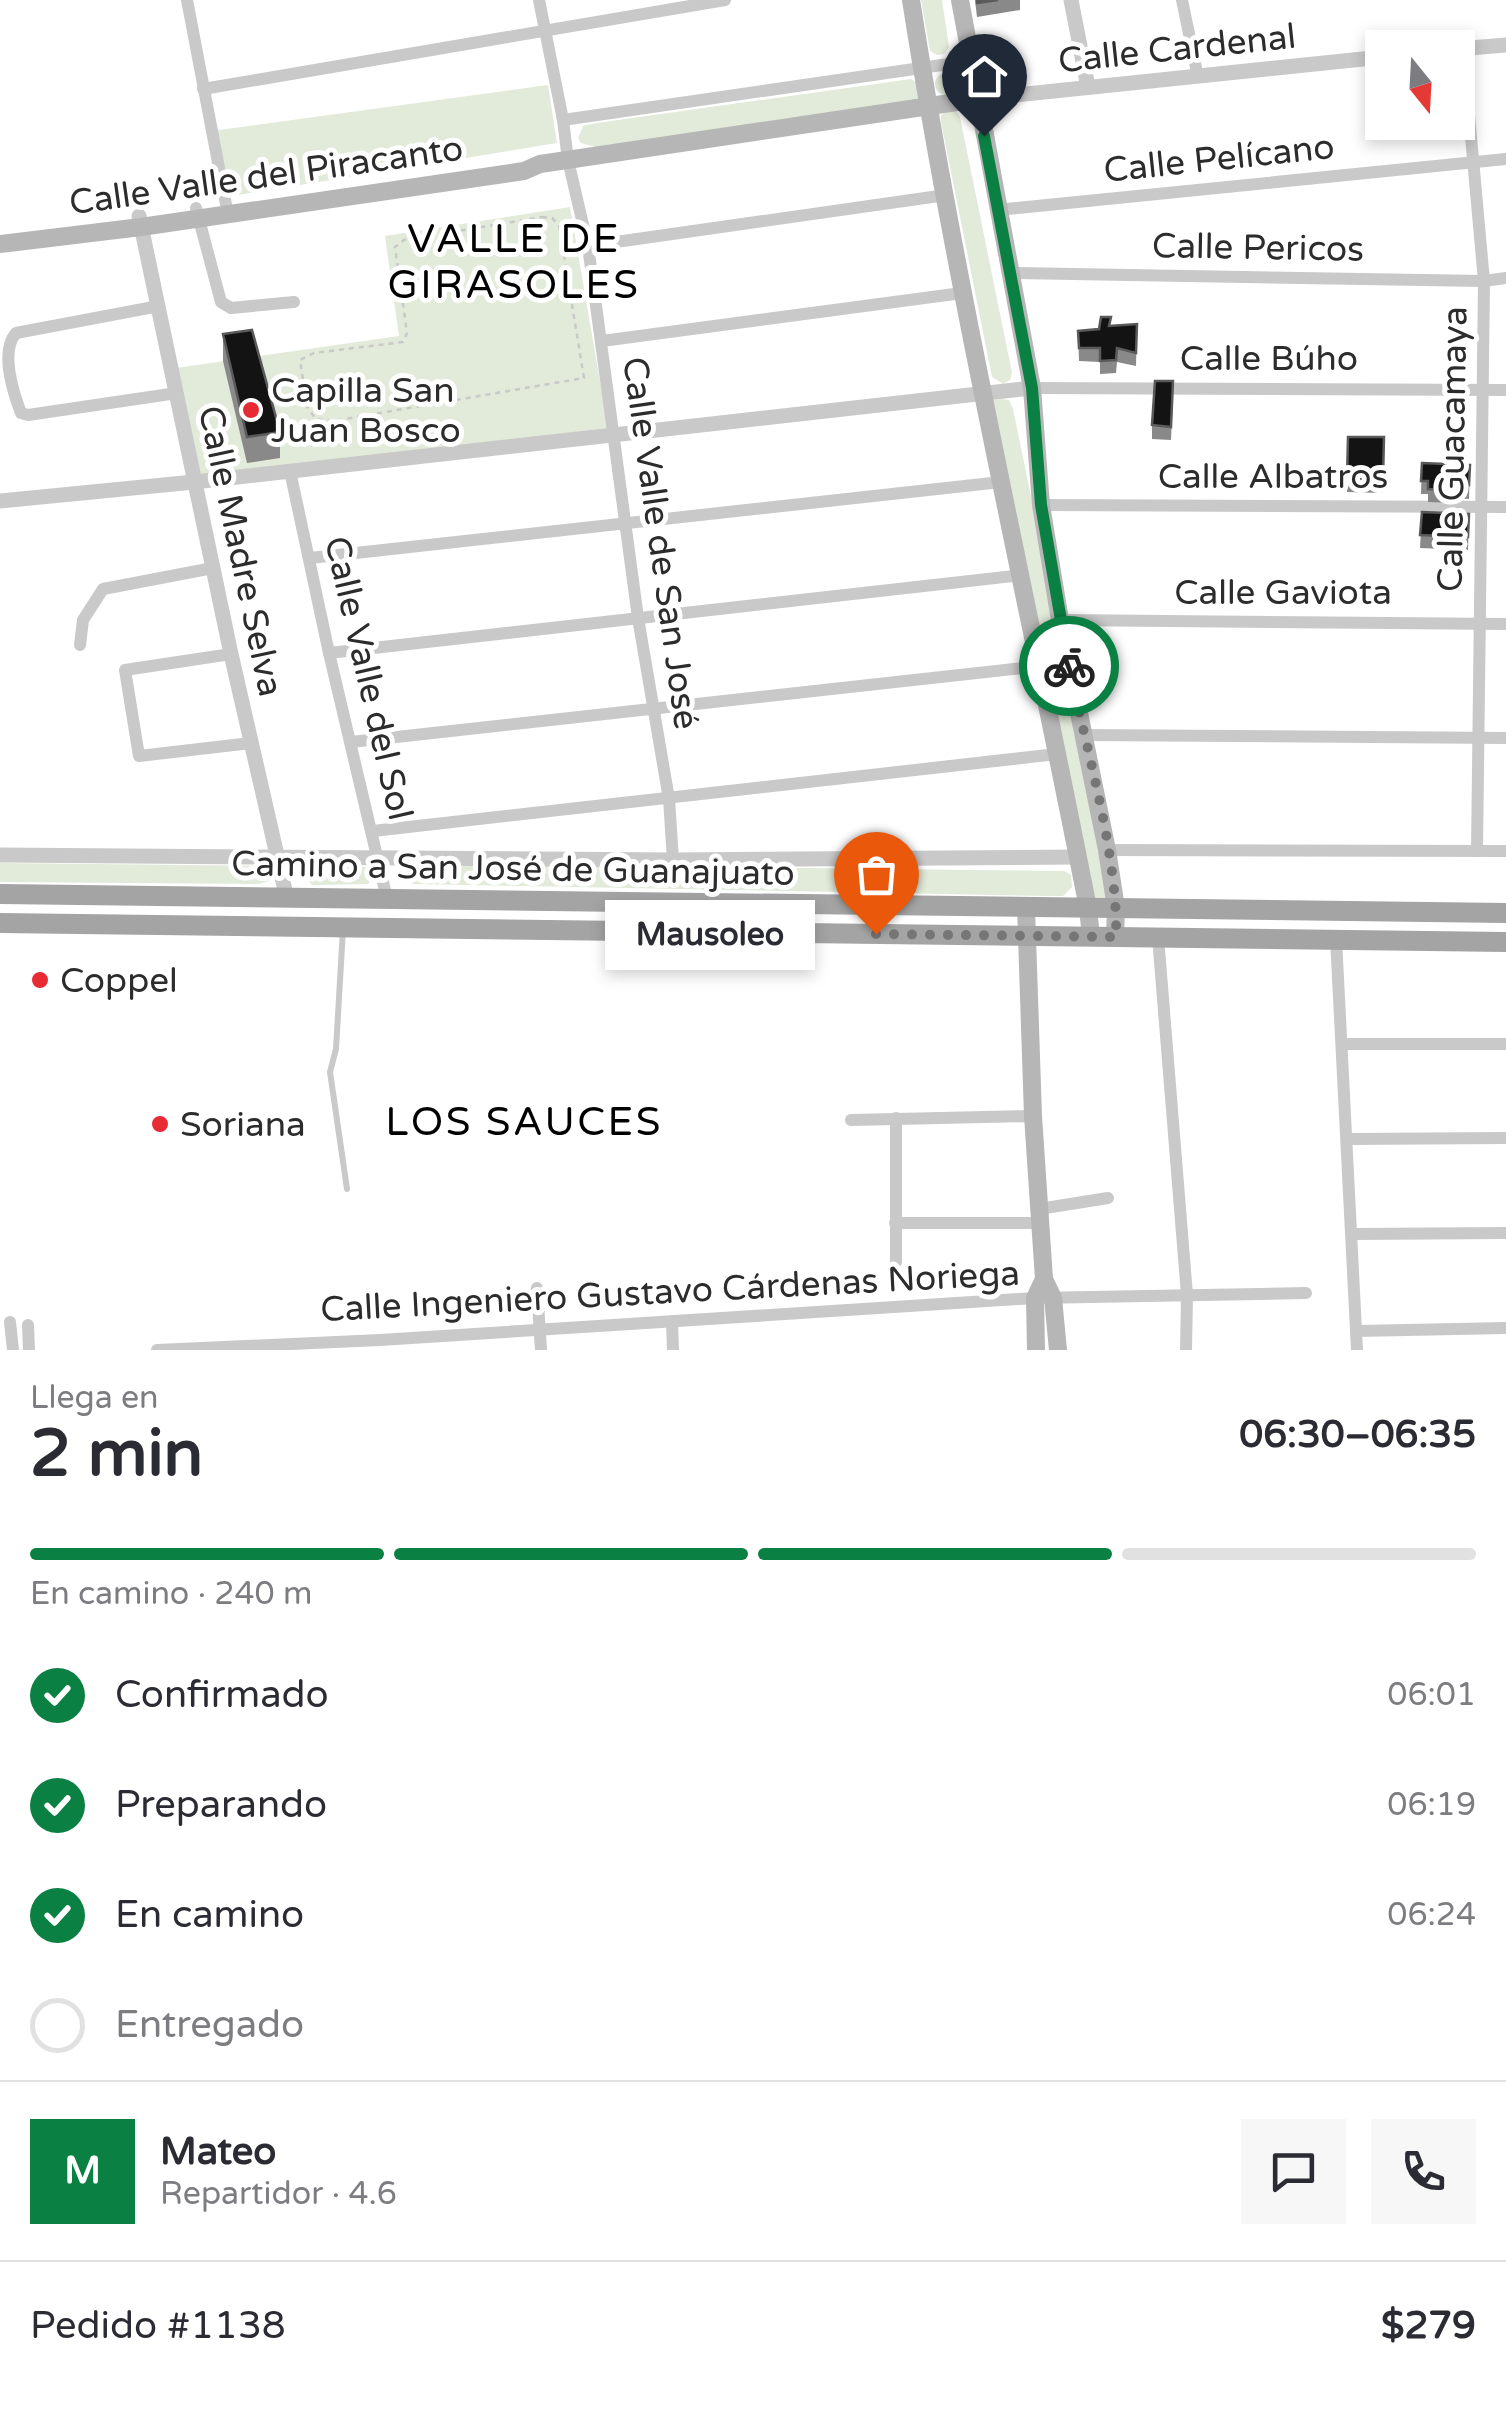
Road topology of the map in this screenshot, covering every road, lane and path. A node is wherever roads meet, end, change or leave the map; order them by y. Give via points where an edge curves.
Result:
1 (187, 0) edge
2 (539, 0) edge
3 (725, 0) edge
4 (911, 0) edge
5 (960, 0) edge
6 (1072, 0) edge
7 (1182, 0) edge
8 (544, 30) junction
9 (1506, 45) edge
10 (1475, 47) edge
11 (1365, 59) edge
12 (969, 61) junction
13 (922, 68) junction
14 (1198, 76) junction
15 (1088, 88) junction
16 (203, 89) junction
17 (977, 99) junction
18 (929, 108) junction
19 (564, 120) junction
20 (1471, 140) edge
21 (1506, 159) edge
22 (568, 160) junction
23 (1474, 162) junction
24 (946, 195) junction
25 (227, 209) junction
26 (998, 210) junction
27 (197, 213) junction
28 (140, 222) junction
29 (0, 232) edge
30 (0, 244) edge
31 (588, 246) junction
32 (1009, 273) junction
33 (1506, 278) edge
34 (1484, 281) junction
35 (962, 294) junction
36 (294, 302) dead end
37 (159, 306) junction
38 (602, 341) junction
39 (584, 378) joint
40 (1032, 388) junction
41 (1483, 389) junction
42 (1506, 390) edge
43 (177, 392) junction
44 (984, 393) junction
45 (612, 436) junction
46 (290, 472) junction
47 (194, 482) junction
48 (1001, 482) junction
49 (0, 501) edge
50 (1041, 505) junction
51 (1481, 507) junction
52 (1506, 507) edge
53 (626, 525) junction
54 (310, 558) junction
55 (213, 568) junction
56 (1022, 575) junction
57 (638, 618) junction
58 (1060, 620) junction
59 (1479, 624) junction
60 (1506, 624) edge
61 (80, 645) dead end
62 (329, 653) junction
63 (231, 654) junction
64 (1041, 666) junction
65 (654, 708) junction
66 (1083, 735) junction
67 (1478, 738) junction
68 (1506, 738) edge
69 (351, 742) junction
70 (251, 744) junction
71 (1056, 754) junction
72 (668, 799) junction
73 (373, 830) junction
74 (1107, 850) junction
75 (1477, 851) junction
76 (1506, 851) edge
77 (0, 855) edge
78 (278, 858) junction
79 (379, 858) junction
80 (1076, 858) junction
81 (673, 860) junction
82 (0, 894) edge
83 (287, 899) junction
84 (387, 899) junction
85 (1026, 907) junction
86 (1088, 908) junction
87 (1116, 908) junction
88 (1506, 914) edge
89 (0, 922) edge
90 (343, 927) junction
91 (1091, 936) junction
92 (1028, 937) junction
93 (1116, 937) junction
94 (1158, 937) junction
95 (1336, 940) junction
96 (1506, 942) edge
97 (1342, 1044) junction
98 (1506, 1044) edge
99 (1033, 1116) junction
100 (896, 1118) junction
101 (851, 1120) dead end
102 (1506, 1138) edge
103 (1347, 1139) junction
104 (346, 1189) dead end
105 (1108, 1198) dead end
106 (1040, 1216) junction
107 (896, 1223) junction
108 (1506, 1233) edge
109 (1353, 1234) junction
110 (896, 1262) dead end
111 (537, 1288) dead end
112 (1306, 1293) dead end
113 (1186, 1295) junction
114 (1044, 1298) junction
115 (672, 1321) junction
116 (10, 1322) dead end
117 (28, 1324) dead end
118 (540, 1328) junction
119 (1506, 1328) edge
120 (1356, 1331) junction
121 (380, 1345) edge
122 (13, 1350) edge
123 (29, 1350) edge
124 (157, 1350) edge
125 (541, 1350) edge
126 (673, 1350) edge
127 (1036, 1350) edge
128 (1058, 1350) edge
129 (1186, 1350) edge
130 (1357, 1350) edge

1 - 16 street
2 - 8 street, Calle Valle de San José
3 - 8 street
4 - 13 main road
5 - 12 main road
6 - 15 street
7 - 14 street
8 - 16 street
8 - 19 street, Calle Valle de San José
9 - 10 street
11 - 14 street, Calle Cardenal
12 - 13 street
12 - 17 main road
13 - 18 main road
13 - 19 street
14 - 15 street, Calle Cardenal
15 - 17 street, Calle Cardenal
16 - 25 street
17 - 18 main road, Calle Valle del Piracanto
17 - 26 main road
18 - 22 main road, Calle Valle del Piracanto
18 - 24 main road
19 - 22 street, Calle Valle de San José
20 - 23 street, Calle Guacamaya
21 - 23 street, Calle Pelícano
22 - 25 main road, Calle Valle del Piracanto
22 - 31 street, Calle Valle de San José
23 - 26 street, Calle Pelícano
23 - 34 street, Calle Guacamaya
24 - 31 street
24 - 35 main road
25 - 27 main road, Calle Valle del Piracanto
26 - 32 main road
27 - 28 main road, Calle Valle del Piracanto
27 - 36 street via 221,302 231,308
28 - 29 main road, Calle Valle del Piracanto
28 - 30 main road, Calle Valle del Piracanto
28 - 37 street, Calle Madre Selva
31 - 38 street, Calle Valle de San José
32 - 34 street, Calle Pericos
32 - 40 main road
33 - 34 street, Calle Pericos
34 - 41 street, Calle Guacamaya
35 - 38 street
35 - 44 main road
37 - 43 street, Calle Madre Selva
37 - 43 street via 16,333 8,352 21,413 28,415
38 - 45 street, Calle Valle de San José
39 - 39 path via 559,225 542,217 404,240 395,247 403,342 300,360 307,406 316,418 333,422
40 - 41 street, Calle Búho
40 - 44 street
40 - 50 main road
41 - 42 street, Calle Búho
41 - 51 street, Calle Guacamaya
43 - 47 street, Calle Madre Selva
44 - 45 street
44 - 48 main road
45 - 46 street
45 - 53 street, Calle Valle de San José
46 - 47 street
46 - 54 street, Calle Valle del Sol
47 - 49 street
47 - 55 street, Calle Madre Selva
48 - 53 street
48 - 56 main road
50 - 51 street, Calle Albatros
50 - 58 main road
51 - 52 street, Calle Albatros
51 - 59 street, Calle Guacamaya
53 - 54 street
53 - 57 street, Calle Valle de San José
54 - 62 street, Calle Valle del Sol
55 - 61 street via 103,589 84,620
55 - 63 street, Calle Madre Selva
56 - 57 street
56 - 64 main road
57 - 62 street
57 - 65 street, Calle Valle de San José
58 - 59 street, Calle Gaviota
58 - 66 main road
59 - 60 street, Calle Gaviota
59 - 67 street, Calle Guacamaya
62 - 69 street, Calle Valle del Sol
63 - 70 street, Calle Madre Selva
63 - 70 street via 125,670 139,756
64 - 65 street
64 - 71 main road
65 - 69 street
65 - 72 street, Calle Valle de San José
66 - 67 street
66 - 74 main road
67 - 68 street
67 - 75 street, Calle Guacamaya
69 - 73 street, Calle Valle del Sol
70 - 78 street, Calle Madre Selva
71 - 72 street
71 - 80 main road
72 - 73 street
72 - 81 street, Calle Valle de San José
73 - 79 street, Calle Valle del Sol
74 - 75 street
74 - 87 main road
75 - 76 street
77 - 78 street
78 - 79 street
78 - 83 street, Calle Madre Selva
79 - 81 street
79 - 84 street, Calle Valle del Sol
80 - 81 street
80 - 86 main road
82 - 83 main road, Camino a San José de Guanajuato
83 - 84 main road, Camino a San José de Guanajuato
84 - 85 main road, Camino a San José de Guanajuato
85 - 86 main road, Camino a San José de Guanajuato
85 - 92 main road
86 - 87 main road, Camino a San José de Guanajuato
86 - 91 main road
87 - 88 main road, Camino a San José de Guanajuato
87 - 93 main road
89 - 90 main road, Camino a San José de Guanajuato
90 - 92 main road, Camino a San José de Guanajuato
90 - 104 lane via 330,1072
91 - 92 main road, Camino a San José de Guanajuato
91 - 93 main road, Camino a San José de Guanajuato
92 - 99 main road
93 - 94 main road, Camino a San José de Guanajuato
94 - 95 main road, Camino a San José de Guanajuato
94 - 113 street
95 - 96 main road, Camino a San José de Guanajuato
95 - 97 street
97 - 98 street
97 - 103 street
99 - 100 street
99 - 106 main road
100 - 101 street
100 - 107 street
102 - 103 street
103 - 109 street
105 - 106 street
106 - 107 street
106 - 114 main road
107 - 110 street
108 - 109 street
109 - 120 street
111 - 118 street
112 - 113 street, Calle Ingeniero Gustavo Cárdenas Noriega
113 - 114 street, Calle Ingeniero Gustavo Cárdenas Noriega
113 - 129 street
114 - 115 street, Calle Ingeniero Gustavo Cárdenas Noriega
114 - 127 main road
114 - 128 main road
115 - 118 street, Calle Ingeniero Gustavo Cárdenas Noriega
115 - 126 street
116 - 122 street
117 - 123 street
118 - 121 street, Calle Ingeniero Gustavo Cárdenas Noriega
118 - 125 street
119 - 120 street
120 - 130 street
121 - 124 street, Calle Ingeniero Gustavo Cárdenas Noriega

